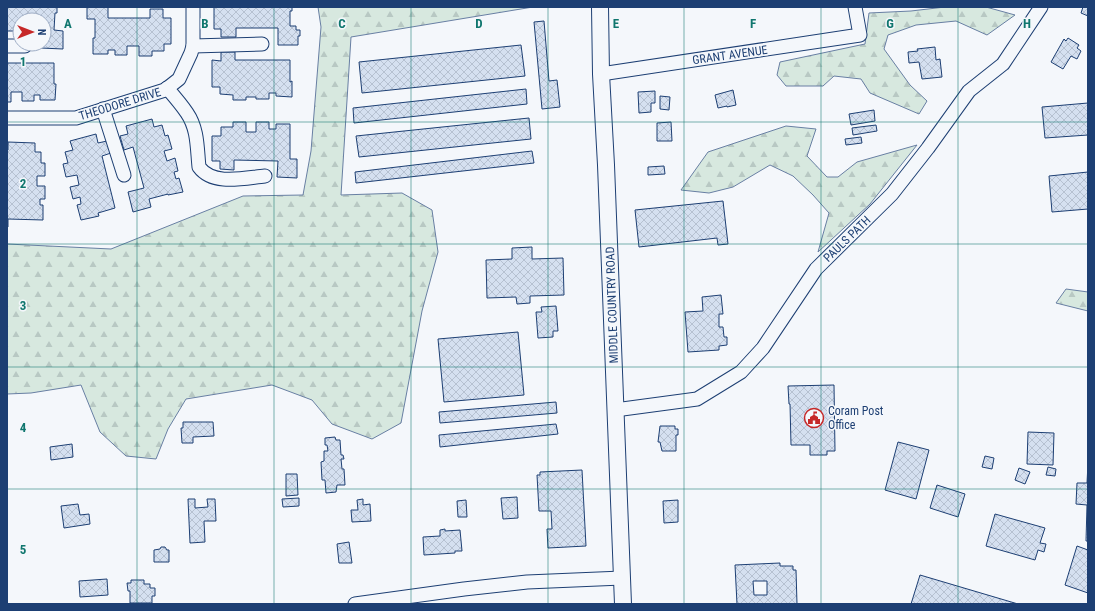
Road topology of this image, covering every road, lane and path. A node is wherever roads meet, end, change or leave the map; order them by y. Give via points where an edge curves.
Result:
1 (193, 7) edge
2 (600, 7) edge
3 (855, 7) edge
4 (1041, 7) edge
5 (262, 44) dead end
6 (193, 46) junction
7 (601, 74) junction
8 (167, 88) junction
9 (103, 109) junction
10 (7, 118) edge
11 (124, 175) dead end
12 (265, 176) dead end
13 (615, 410) junction
14 (622, 578) junction
15 (355, 604) edge
16 (623, 604) edge

1 - 6 street, THEODORE DRIVE
2 - 7 main road, MIDDLE COUNTRY ROAD
3 - 7 street, GRANT AVENUE via 860,36
4 - 13 street, PAULS PATH via 1003,64 970,91 892,194 816,269 763,348 741,372 697,399
5 - 6 street
6 - 8 street, THEODORE DRIVE via 179,79
7 - 13 main road, MIDDLE COUNTRY ROAD
8 - 9 street, THEODORE DRIVE
8 - 12 street via 192,123 202,171 216,179
9 - 10 street, THEODORE DRIVE via 66,119
9 - 11 street
13 - 14 main road, MIDDLE COUNTRY ROAD
14 - 15 street via 527,582
14 - 16 main road, MIDDLE COUNTRY ROAD

